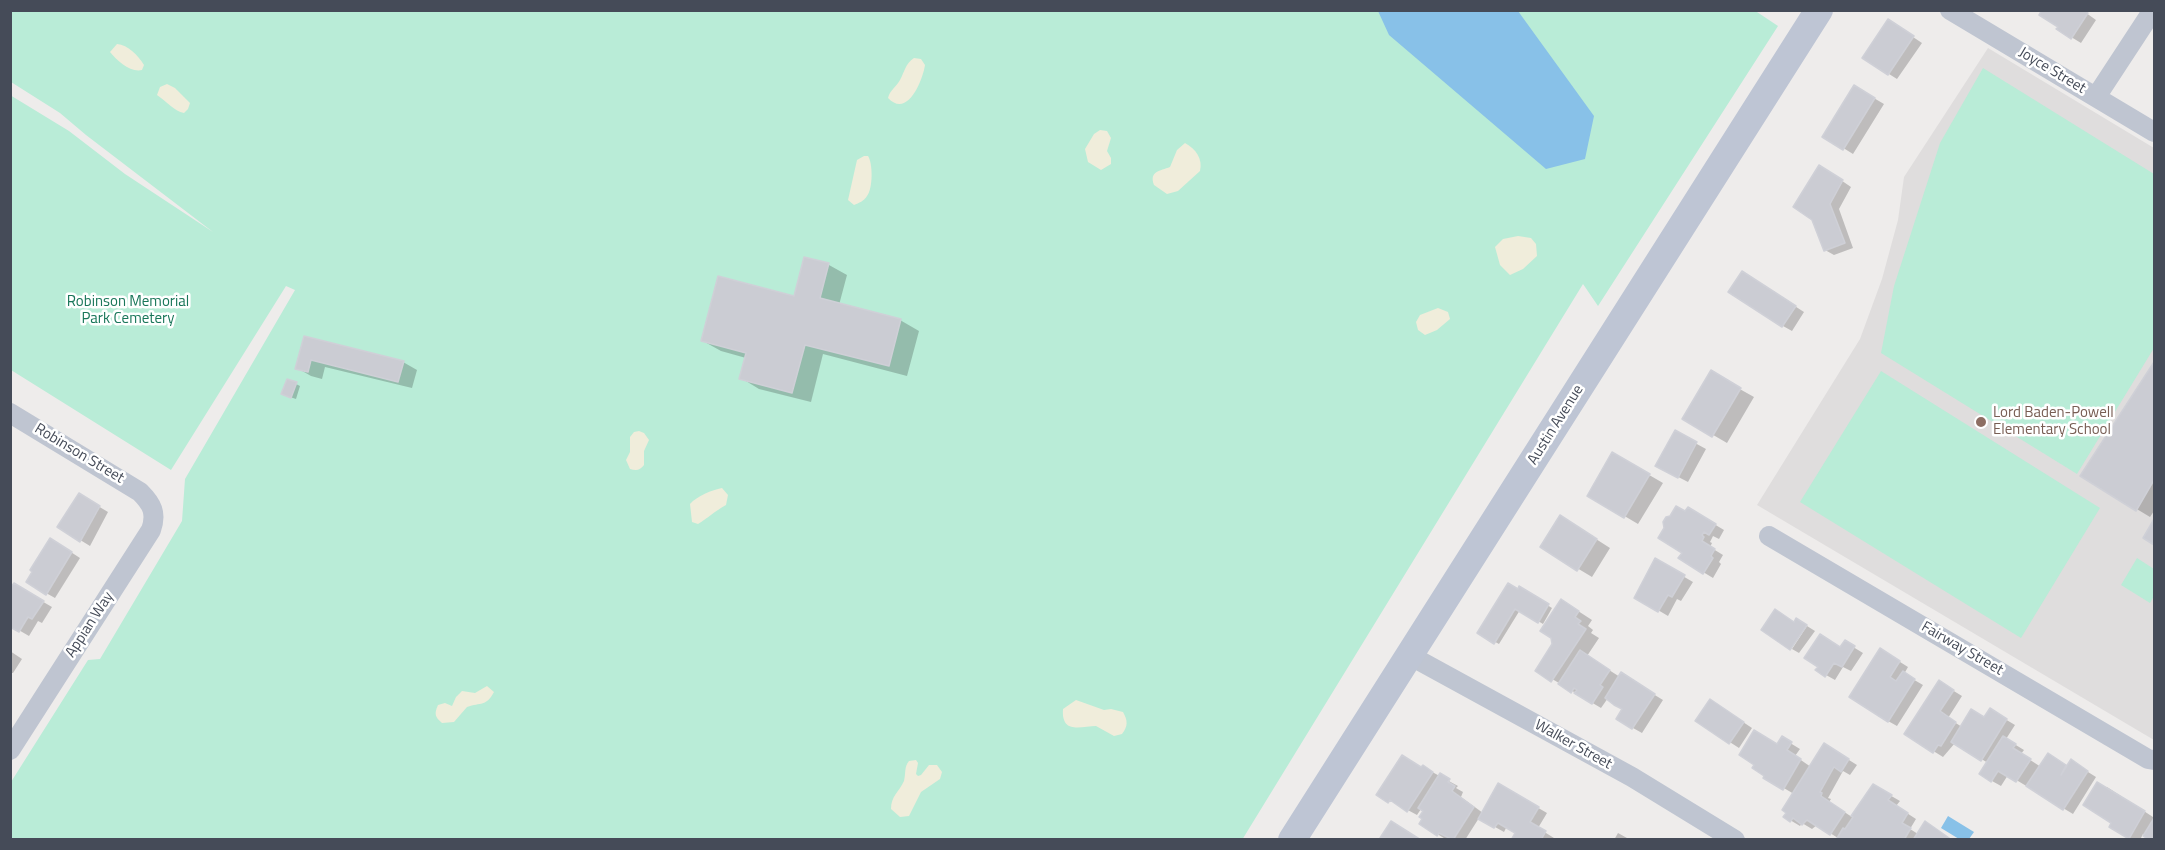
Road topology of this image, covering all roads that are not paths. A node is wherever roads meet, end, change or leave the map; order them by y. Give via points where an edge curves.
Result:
1 (1819, 10) edge
2 (1950, 10) edge
3 (2153, 10) edge
4 (2096, 98) junction
5 (2154, 132) edge
6 (10, 413) edge
7 (146, 497) joint
8 (1769, 536) dead end
9 (1410, 655) junction
10 (10, 750) edge
11 (2154, 760) edge
12 (1292, 840) edge
13 (1735, 840) edge

1 - 9 main road, Austin Avenue
2 - 4 street, Joyce Street
3 - 4 street
4 - 5 street, Joyce Street
6 - 7 street, Robinson Street
7 - 10 street, Appian Way via 154,515 151,530
8 - 11 street, Fairway Street
9 - 12 main road, Austin Avenue
9 - 13 street, Walker Street via 1632,777

